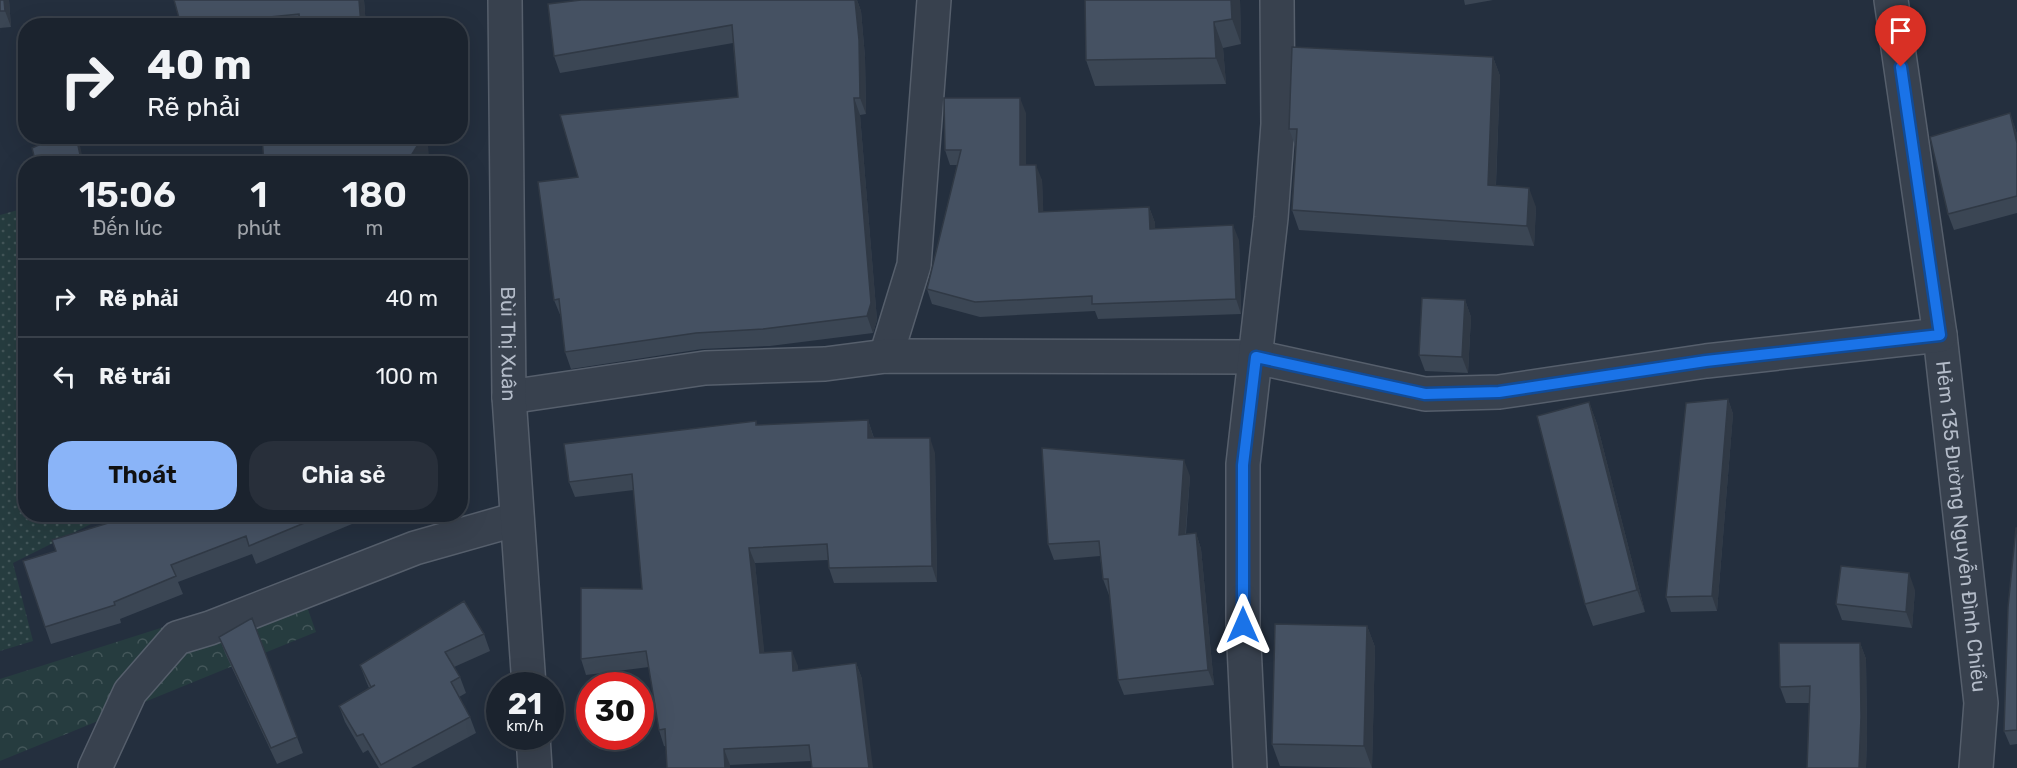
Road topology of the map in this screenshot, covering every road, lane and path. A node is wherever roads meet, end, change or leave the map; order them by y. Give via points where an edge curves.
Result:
1 (505, 0) edge
2 (934, 0) edge
3 (1277, 0) edge
4 (1891, 0) edge
5 (1940, 335) junction
6 (886, 356) junction
7 (1256, 357) junction
8 (509, 397) junction
9 (517, 519) junction
10 (528, 672) edge
11 (534, 750) edge
12 (95, 768) edge
13 (535, 768) edge
14 (1250, 768) edge
15 (1976, 768) edge

1 - 8 street, Bùi Thị Xuân
2 - 6 street via 914,265
3 - 7 street via 1278,124
4 - 5 street, Hẻm 135 Đường Nguyễn Đình Chiểu
5 - 7 street via 1706,361 1478,393 1425,394
5 - 15 street, Hẻm 135 Đường Nguyễn Đình Chiểu via 1982,704
6 - 7 street
6 - 8 street via 825,364 705,368
7 - 14 street via 1243,465 1243,625
8 - 9 street, Bùi Thị Xuân
9 - 10 street, Bùi Thị Xuân
9 - 12 street via 415,548 177,638 130,692
11 - 13 street

